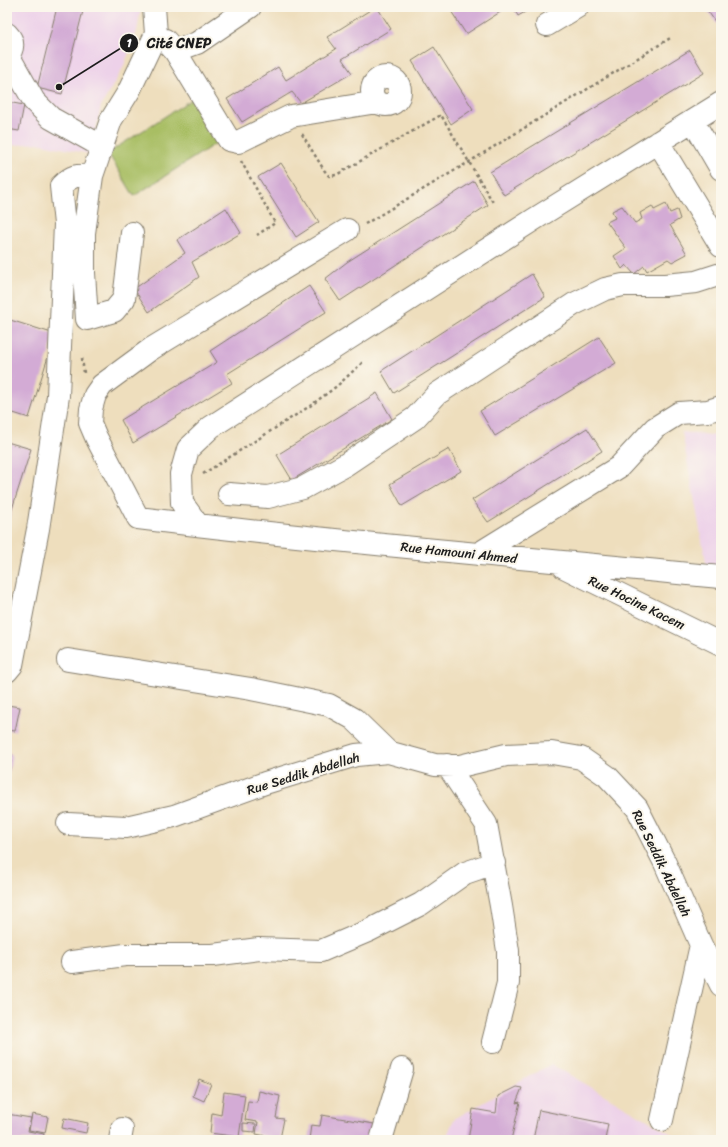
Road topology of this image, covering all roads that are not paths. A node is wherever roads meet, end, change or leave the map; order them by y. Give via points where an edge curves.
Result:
1 (154, 7) edge
2 (250, 7) edge
3 (577, 7) edge
4 (547, 25) dead end
5 (156, 34) junction
6 (7, 48) edge
7 (175, 51) junction
8 (377, 102) dead end
9 (721, 103) edge
10 (693, 121) junction
11 (658, 142) junction
12 (102, 146) junction
13 (721, 169) edge
14 (92, 176) junction
15 (347, 230) road end
16 (132, 233) dead end
17 (721, 246) edge
18 (721, 274) edge
19 (721, 407) edge
20 (229, 494) dead end
21 (198, 525) junction
22 (478, 554) junction
23 (552, 561) junction
24 (721, 577) edge
25 (721, 644) edge
26 (68, 660) dead end
27 (7, 671) edge
28 (388, 752) junction
29 (448, 765) junction
30 (68, 824) dead end
31 (494, 863) junction
32 (701, 945) junction
33 (72, 962) dead end
34 (721, 985) edge
35 (493, 1042) dead end
36 (402, 1069) dead end
37 (662, 1120) dead end
38 (381, 1140) edge

1 - 5 street
2 - 7 street via 197,43
3 - 4 street
5 - 7 street via 167,41
5 - 12 street via 129,90 111,120
6 - 12 street via 34,101 51,118
7 - 8 street via 229,140 238,142 291,116
9 - 10 street
10 - 11 street
10 - 13 street
11 - 17 street
11 - 21 street via 211,427 188,449 181,474 182,503
12 - 14 street
14 - 16 street via 84,233 87,319 114,311 124,299
14 - 27 street via 70,177 61,186 65,224 58,396 38,529 12,665
15 - 21 street, Rue Hamouni Ahmed via 151,349 102,385 95,395 90,423 138,518
18 - 20 street via 696,282 623,285 605,289 574,304 437,394 415,418 345,465 303,488 268,497
19 - 22 street via 679,413 655,428 619,467
21 - 22 street, Rue Hamouni Ahmed
22 - 23 street, Rue Hamouni Ahmed
23 - 24 street, Rue Hamouni Ahmed
23 - 25 street, Rue Hocine Kacem
26 - 28 street via 250,689 329,705 354,720
28 - 29 street, Rue Seddik Abdellah via 435,765
28 - 30 street, Rue Seddik Abdellah via 356,755 265,783 174,816 126,827
29 - 31 street via 486,824
29 - 32 street, Rue Seddik Abdellah via 460,766 506,755 552,753 581,758 607,776 637,808 665,863
31 - 33 street via 465,873 420,904 368,931 320,951 259,949 213,955 125,955
31 - 35 street via 508,950 508,983
32 - 34 street, Rue Seddik Abdellah
32 - 37 street
36 - 38 street

